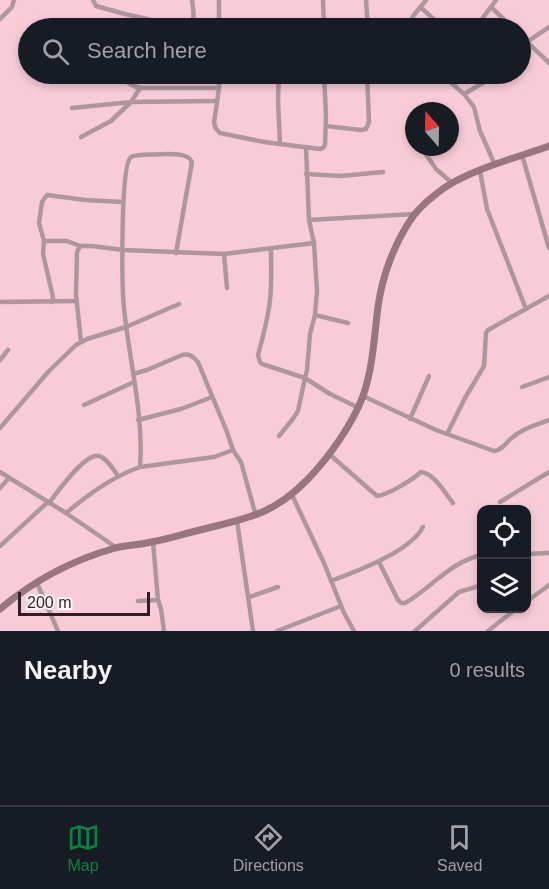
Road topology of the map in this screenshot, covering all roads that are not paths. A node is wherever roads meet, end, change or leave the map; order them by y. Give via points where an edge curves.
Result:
1 (14, 0) edge
2 (93, 0) edge
3 (192, 0) edge
4 (219, 0) edge
5 (323, 0) edge
6 (366, 0) edge
7 (426, 0) edge
8 (496, 0) edge
9 (420, 7) junction
10 (491, 7) junction
11 (142, 18) edge
12 (193, 18) edge
13 (219, 18) edge
14 (324, 18) edge
15 (367, 18) edge
16 (413, 18) edge
17 (433, 18) edge
18 (483, 18) edge
19 (503, 18) edge
20 (0, 19) edge
21 (549, 27) edge
22 (531, 39) edge
23 (531, 46) edge
24 (549, 63) edge
25 (130, 84) edge
26 (219, 84) edge
27 (279, 84) edge
28 (324, 84) edge
29 (367, 84) edge
30 (452, 84) edge
31 (480, 84) edge
32 (140, 88) junction
33 (219, 88) junction
34 (464, 94) junction
35 (217, 101) junction
36 (131, 102) junction
37 (72, 108) dead end
38 (326, 126) junction
39 (81, 137) dead end
40 (280, 144) junction
41 (549, 146) edge
42 (306, 147) junction
43 (522, 155) junction
44 (428, 156) edge
45 (495, 165) junction
46 (480, 171) junction
47 (383, 172) dead end
48 (306, 174) junction
49 (452, 183) junction
50 (123, 202) junction
51 (415, 214) junction
52 (309, 220) junction
53 (45, 241) junction
54 (314, 243) junction
55 (80, 246) junction
56 (271, 248) junction
57 (549, 248) edge
58 (123, 250) junction
59 (176, 253) junction
60 (224, 254) junction
61 (227, 288) dead end
62 (549, 296) edge
63 (76, 301) junction
64 (0, 302) edge
65 (52, 302) junction
66 (179, 304) dead end
67 (526, 309) junction
68 (315, 315) junction
69 (348, 323) dead end
70 (126, 327) junction
71 (81, 341) junction
72 (8, 350) dead end
73 (0, 360) edge
74 (133, 374) junction
75 (429, 376) dead end
76 (549, 377) edge
77 (305, 378) junction
78 (134, 382) junction
79 (522, 387) dead end
80 (363, 396) junction
81 (212, 398) junction
82 (84, 405) dead end
83 (357, 407) junction
84 (410, 418) junction
85 (138, 420) junction
86 (549, 420) edge
87 (0, 428) edge
88 (447, 434) junction
89 (279, 436) dead end
90 (233, 450) junction
91 (329, 454) junction
92 (140, 467) junction
93 (0, 471) edge
94 (549, 472) edge
95 (118, 476) junction
96 (9, 478) junction
97 (0, 488) edge
98 (292, 495) junction
99 (500, 502) dead end
100 (48, 503) junction
101 (453, 503) dead end
102 (66, 513) junction
103 (256, 516) junction
104 (237, 521) junction
105 (423, 527) dead end
106 (153, 542) junction
107 (0, 546) edge
108 (117, 548) junction
109 (549, 553) edge
110 (531, 554) edge
111 (477, 557) edge
112 (379, 562) junction
113 (331, 581) junction
114 (37, 583) junction
115 (549, 585) edge
116 (278, 587) dead end
117 (477, 587) edge
118 (249, 597) junction
119 (531, 598) edge
120 (158, 600) junction
121 (138, 602) dead end
122 (341, 606) junction
123 (0, 609) edge
124 (513, 613) edge
125 (297, 623) junction
126 (495, 629) edge
127 (58, 631) edge
128 (164, 631) edge
129 (253, 631) edge
130 (277, 631) edge
131 (300, 631) edge
132 (354, 631) edge
133 (415, 631) edge
134 (488, 631) edge

1 - 20 street
2 - 11 street via 96,6
3 - 12 street
4 - 13 street
5 - 14 street
6 - 15 street
7 - 9 street
8 - 10 street
9 - 16 street
9 - 17 street
10 - 18 street
10 - 19 street
21 - 22 street
23 - 24 street
25 - 32 street
26 - 33 street
27 - 40 street
28 - 38 street
29 - 38 street via 366,129
30 - 34 street
31 - 34 street
32 - 33 street
32 - 36 street
33 - 35 street
34 - 45 street via 474,107
35 - 36 street
35 - 40 street via 214,123 218,131
36 - 37 street
36 - 39 street via 111,121
38 - 42 street via 325,146
40 - 42 street
41 - 43 street
42 - 48 street
43 - 45 street
43 - 57 street
44 - 49 street
45 - 46 street
46 - 49 street
46 - 67 street via 490,219
47 - 48 street
48 - 52 street
49 - 51 street
50 - 53 street via 46,195 39,223
50 - 58 street
50 - 59 street via 128,161 132,157 190,157
51 - 52 street
51 - 80 street via 395,248 382,284
52 - 54 street
53 - 55 street via 67,241
53 - 65 street via 43,254
54 - 56 street
54 - 68 street
55 - 58 street
55 - 63 street
56 - 60 street
56 - 77 street via 270,302 258,359 262,364
58 - 59 street
58 - 70 street
59 - 60 street
60 - 61 street
62 - 67 street
63 - 65 street
63 - 71 street
64 - 65 street
66 - 70 street
67 - 88 street via 486,333 484,366
68 - 69 street
68 - 77 street
70 - 71 street
70 - 74 street
71 - 87 street
72 - 73 street
74 - 78 street
74 - 81 street via 190,355 198,362
75 - 84 street
76 - 79 street
77 - 83 street
77 - 89 street via 298,411
78 - 82 street
78 - 85 street
80 - 83 street
80 - 84 street
81 - 85 street
81 - 90 street
83 - 91 street
84 - 88 street
85 - 92 street
86 - 88 street via 520,431 497,451
90 - 92 street via 214,457
90 - 103 street via 241,462
91 - 98 street
91 - 101 street via 376,496 421,472 434,479
92 - 95 street
93 - 96 street
94 - 99 street
95 - 100 street via 101,456 91,456
95 - 102 street
96 - 97 street
96 - 100 street
98 - 103 street
98 - 113 street
100 - 102 street
100 - 107 street
102 - 108 street
103 - 104 street
104 - 106 street
104 - 118 street
105 - 112 street via 414,539
106 - 108 street
106 - 120 street
108 - 114 street via 64,567
109 - 110 street
111 - 112 street via 447,570 405,603 398,600
112 - 113 street
113 - 122 street
114 - 123 street
114 - 127 street
115 - 119 street
116 - 118 street
117 - 133 street via 459,592
118 - 129 street
120 - 121 street
120 - 128 street
122 - 125 street
122 - 132 street
124 - 126 street
125 - 130 street
125 - 131 street
126 - 134 street

